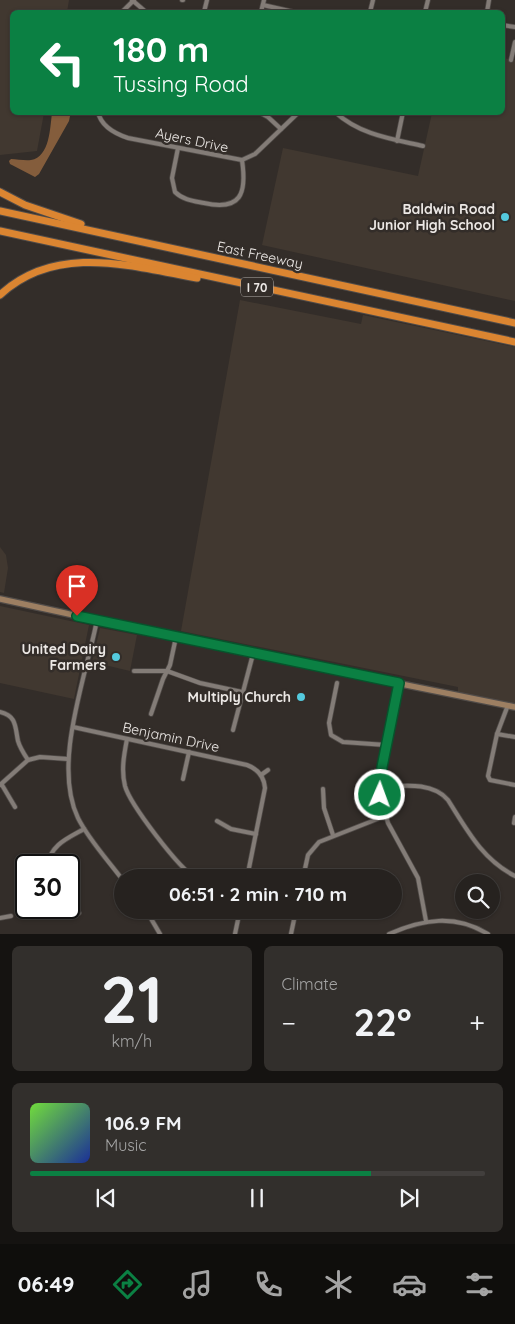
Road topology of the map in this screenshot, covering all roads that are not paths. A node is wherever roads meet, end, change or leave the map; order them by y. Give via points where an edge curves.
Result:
1 (133, 0) edge
2 (264, 0) edge
3 (263, 5) junction
4 (124, 10) edge
5 (144, 10) edge
6 (262, 10) edge
7 (285, 10) edge
8 (515, 42) edge
9 (512, 60) dead end
10 (99, 115) edge
11 (264, 115) edge
12 (296, 115) edge
13 (340, 115) edge
14 (402, 115) edge
15 (281, 130) junction
16 (397, 141) junction
17 (423, 146) dead end
18 (178, 148) junction
19 (242, 160) junction
20 (0, 192) edge
21 (0, 211) edge
22 (0, 231) edge
23 (107, 234) junction
24 (0, 295) edge
25 (316, 300) junction
26 (515, 323) edge
27 (515, 342) edge
28 (0, 599) edge
29 (97, 620) junction
30 (176, 637) junction
31 (253, 654) junction
32 (134, 670) dead end
33 (167, 671) junction
34 (337, 683) dead end
35 (399, 683) junction
36 (242, 692) junction
37 (508, 705) junction
38 (515, 706) edge
39 (0, 712) edge
40 (151, 714) dead end
41 (18, 715) dead end
42 (13, 718) junction
43 (73, 728) junction
44 (233, 730) dead end
45 (497, 734) junction
46 (515, 737) edge
47 (127, 739) junction
48 (386, 745) junction
49 (189, 752) junction
50 (68, 759) junction
51 (28, 760) junction
52 (268, 770) dead end
53 (262, 775) junction
54 (183, 779) dead end
55 (1, 785) edge
56 (515, 785) edge
57 (380, 787) junction
58 (322, 789) dead end
59 (15, 807) dead end
60 (386, 816) junction
61 (515, 817) edge
62 (217, 821) dead end
63 (514, 823) dead end
64 (84, 829) junction
65 (256, 834) junction
66 (333, 835) junction
67 (51, 854) edge
68 (114, 869) edge
69 (185, 869) edge
70 (249, 869) edge
71 (305, 869) edge
72 (515, 876) edge
73 (11, 916) dead end
74 (0, 918) edge
75 (151, 919) edge
76 (238, 919) edge
77 (294, 919) edge
78 (426, 921) junction
79 (160, 934) edge
80 (235, 934) edge
81 (291, 934) edge
82 (389, 934) edge
83 (488, 934) edge

1 - 4 street
1 - 5 street
2 - 3 street
3 - 6 street
3 - 7 street
8 - 9 street
10 - 18 street, Ayers Drive via 120,135
11 - 15 street
12 - 15 street, Ayers Drive
13 - 16 street via 362,130
14 - 16 street
15 - 19 street, Ayers Drive via 255,154
16 - 17 street
18 - 19 street, Ayers Drive
18 - 19 street via 172,178 175,192 185,199 220,207 232,204 240,195
20 - 23 highway via 25,205
21 - 23 highway, East Freeway / I 70
22 - 25 highway, I 70
23 - 26 highway, East Freeway / I 70
24 - 25 highway via 40,270 85,262 121,264
25 - 27 highway, I 70
28 - 29 main road
29 - 30 main road
29 - 43 street
30 - 31 main road
30 - 33 street
31 - 35 main road
31 - 36 street
32 - 33 street
33 - 36 street via 200,684
33 - 40 street
34 - 48 street via 329,723 331,735 343,742
35 - 37 main road
35 - 48 street
36 - 44 street
37 - 38 main road
37 - 45 street
39 - 42 street
41 - 42 street
42 - 51 street via 18,742
43 - 47 street, Benjamin Drive
43 - 50 street
45 - 46 street
45 - 56 street via 488,778
47 - 49 street, Benjamin Drive
47 - 69 street via 123,768 128,793
48 - 57 street
49 - 53 street, Benjamin Drive via 247,765
49 - 54 street
50 - 51 street via 40,757
50 - 64 street via 72,804
51 - 55 street
52 - 53 street
53 - 65 street via 265,788
55 - 59 street
57 - 60 street
57 - 72 street via 409,785 442,794 483,852
58 - 66 street
60 - 66 street
60 - 78 street via 418,878
61 - 63 street
62 - 65 street via 231,829
64 - 67 street via 57,845
64 - 68 street
65 - 70 street
66 - 71 street via 314,846
73 - 74 street
75 - 79 street
76 - 80 street
77 - 81 street
78 - 82 street
78 - 83 street via 465,923

